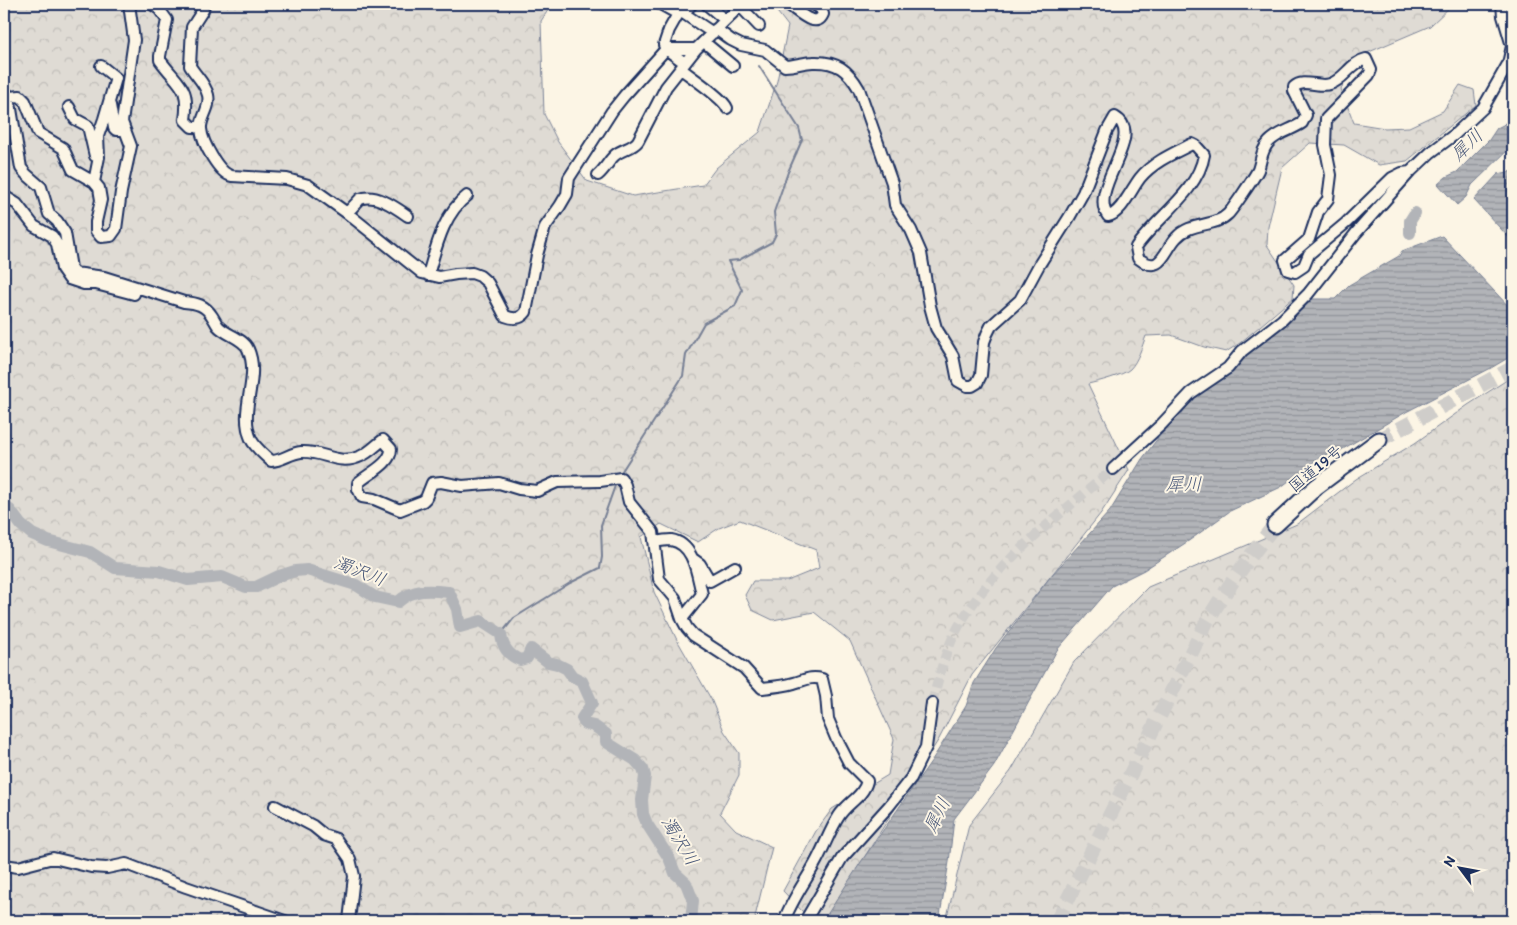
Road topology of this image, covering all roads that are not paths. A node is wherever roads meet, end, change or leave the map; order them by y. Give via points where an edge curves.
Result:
1 (130, 4) edge
2 (152, 4) edge
3 (204, 4) edge
4 (660, 4) edge
5 (692, 4) edge
6 (706, 4) edge
7 (787, 4) edge
8 (814, 4) edge
9 (1502, 4) edge
10 (741, 5) edge
11 (680, 14) junction
12 (725, 20) junction
13 (759, 26) dead end
14 (714, 31) junction
15 (704, 42) junction
16 (666, 49) junction
17 (696, 49) junction
18 (101, 66) dead end
19 (683, 66) junction
20 (733, 66) dead end
21 (6, 93) edge
22 (109, 101) junction
23 (69, 107) dead end
24 (727, 108) dead end
25 (201, 127) junction
26 (124, 130) junction
27 (1410, 172) junction
28 (598, 175) dead end
29 (94, 182) junction
30 (4, 196) edge
31 (466, 196) dead end
32 (347, 213) junction
33 (408, 216) dead end
34 (428, 275) junction
35 (184, 302) junction
36 (1378, 440) tunnel mouth
37 (1113, 469) tunnel mouth
38 (1275, 525) tunnel mouth
39 (655, 542) junction
40 (693, 560) junction
41 (735, 566) dead end
42 (682, 619) junction
43 (932, 703) tunnel mouth
44 (275, 806) dead end
45 (4, 864) edge
46 (285, 921) edge
47 (349, 921) edge
48 (784, 921) edge
49 (805, 921) edge

1 - 26 street via 134,40 122,112
2 - 25 street via 167,20 160,60 181,84 187,104 185,120 192,127
3 - 25 street via 192,27 190,52 190,66 204,85 208,97
4 - 11 street
5 - 11 street
6 - 12 street
7 - 8 street via 811,21 817,21 823,14
9 - 27 street via 1512,46 1508,64 1483,108
10 - 12 street
10 - 13 street
11 - 14 street
11 - 16 street via 664,44
12 - 14 street
14 - 15 street
14 - 27 street via 741,45 765,50 785,66 823,63 842,68 853,77 892,183 895,205 922,253 936,328 953,356 958,382 967,386 977,383 981,375 984,342 991,326 1020,300 1083,193 1115,117 1125,128 1122,147 1104,196 1104,209 1108,216 1118,210 1140,177 1156,163 1192,144 1204,155 1200,169 1180,199 1136,248 1138,258 1144,264 1153,265 1161,261 1176,238 1190,227 1216,222 1227,215 1258,169 1261,152 1270,141 1302,123 1306,115 1294,91 1297,84 1333,84 1359,61 1366,59 1371,70 1369,75 1326,119 1325,145 1331,175 1328,199 1318,212 1309,239 1285,260 1288,270 1294,272 1304,266 1309,254 1392,178
15 - 17 street
15 - 20 street
16 - 17 street
16 - 19 street
16 - 34 street via 624,96 569,178 566,194 545,227 524,315 515,319 505,316 488,283 480,276 472,273
17 - 19 street
18 - 22 street via 116,78
19 - 24 street
19 - 28 street via 666,87 635,145 615,155
21 - 29 street via 20,96 25,101 38,133 63,148 73,170
21 - 35 street via 21,168 41,187 49,214 65,232 71,268 75,273 104,277
22 - 26 street via 114,128
22 - 29 street via 98,136 99,157
23 - 29 street via 75,119 88,126 95,156
25 - 32 street via 204,142 227,175 297,181 308,185
26 - 29 street via 131,143 131,153 116,229 111,236 101,237 96,232 100,193
27 - 37 street via 1308,294 1282,320 1242,351 1228,368 1190,393
30 - 35 street via 17,204 34,226 52,236 58,247 62,269 69,278 173,306
31 - 34 street via 458,202 439,238
32 - 33 street via 360,199 368,198 378,199
32 - 34 street via 413,267
35 - 39 street via 208,308 218,326 248,349 253,370 247,402 248,429 255,446 271,461 301,452 345,461 361,456 383,440 391,449 390,457 358,483 358,489 362,497 400,510 423,501 432,483 437,482 462,486 500,482 537,491 558,482 619,478 625,485 629,502 653,532
36 - 38 highway, 国道19号 via 1316,487
39 - 40 street via 676,542 684,546
39 - 42 street via 659,579 675,598
40 - 41 street via 700,564 710,581
40 - 42 street via 702,594
42 - 48 street via 693,634 744,668 762,688 806,678 822,680 828,719 836,738 850,763 867,781 863,793 844,808 832,826
43 - 49 street via 926,746 911,778 842,858
44 - 47 street via 336,839 350,858 354,876
45 - 46 street via 18,867 53,858 92,867 126,864

